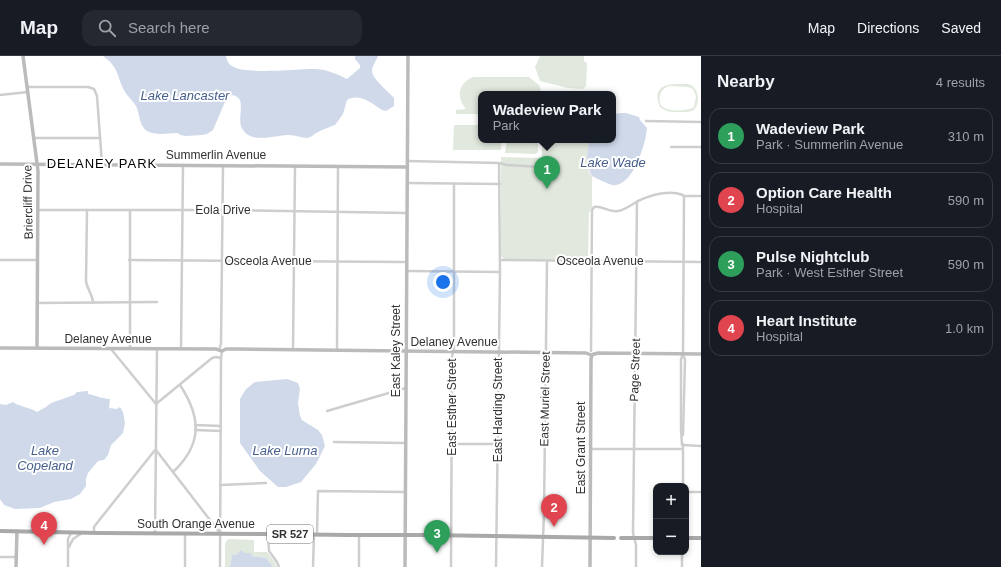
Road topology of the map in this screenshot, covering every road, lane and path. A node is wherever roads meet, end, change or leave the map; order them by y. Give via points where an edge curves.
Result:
1 (23, 56) edge
2 (408, 56) edge
3 (27, 87) junction
4 (28, 92) junction
5 (0, 95) edge
6 (646, 121) dead end
7 (701, 122) edge
8 (35, 138) junction
9 (100, 138) junction
10 (671, 147) dead end
11 (701, 147) edge
12 (407, 161) junction
13 (499, 163) junction
14 (0, 164) edge
15 (38, 164) junction
16 (102, 164) junction
17 (183, 165) junction
18 (223, 165) junction
19 (295, 166) junction
20 (338, 167) junction
21 (407, 167) junction
22 (540, 167) dead end
23 (407, 183) junction
24 (454, 184) junction
25 (500, 184) junction
26 (684, 195) junction
27 (701, 196) edge
28 (637, 202) junction
29 (38, 210) junction
30 (87, 210) junction
31 (130, 210) junction
32 (183, 210) junction
33 (223, 210) junction
34 (294, 211) junction
35 (338, 213) junction
36 (407, 213) junction
37 (0, 260) edge
38 (38, 260) junction
39 (129, 260) junction
40 (183, 260) junction
41 (222, 260) junction
42 (500, 260) junction
43 (294, 261) junction
44 (338, 261) junction
45 (547, 261) junction
46 (591, 261) junction
47 (637, 261) junction
48 (407, 262) junction
49 (684, 262) junction
50 (701, 262) edge
51 (407, 271) junction
52 (454, 272) junction
53 (500, 272) junction
54 (157, 302) dead end
55 (37, 303) junction
56 (93, 303) junction
57 (129, 303) junction
58 (0, 348) edge
59 (37, 348) junction
60 (130, 348) junction
61 (111, 349) junction
62 (157, 349) junction
63 (181, 349) junction
64 (221, 349) junction
65 (293, 350) junction
66 (337, 350) junction
67 (406, 351) junction
68 (453, 352) junction
69 (498, 352) junction
70 (546, 352) junction
71 (591, 353) junction
72 (635, 353) junction
73 (683, 354) junction
74 (701, 354) edge
75 (221, 358) junction
76 (180, 386) junction
77 (406, 388) junction
78 (156, 404) junction
79 (327, 411) dead end
80 (195, 426) junction
81 (221, 426) junction
82 (195, 430) junction
83 (221, 431) junction
84 (334, 442) dead end
85 (406, 443) junction
86 (452, 444) junction
87 (498, 444) junction
88 (682, 445) junction
89 (701, 446) edge
90 (591, 448) junction
91 (634, 449) junction
92 (156, 450) junction
93 (682, 450) junction
94 (173, 472) junction
95 (266, 483) dead end
96 (683, 483) edge
97 (220, 485) junction
98 (406, 492) junction
99 (689, 492) edge
100 (701, 492) edge
101 (220, 517) junction
102 (212, 522) junction
103 (0, 531) edge
104 (17, 531) junction
105 (72, 533) junction
106 (82, 533) junction
107 (94, 533) junction
108 (156, 534) junction
109 (185, 534) junction
110 (220, 534) junction
111 (268, 534) junction
112 (316, 535) junction
113 (359, 535) junction
114 (405, 535) junction
115 (451, 535) junction
116 (543, 536) junction
117 (497, 537) junction
118 (590, 537) junction
119 (614, 538) joint
120 (621, 538) joint
121 (635, 538) junction
122 (653, 538) edge
123 (689, 538) edge
124 (701, 538) edge
125 (69, 547) junction
126 (682, 555) edge
127 (0, 557) edge
128 (16, 557) junction
129 (16, 567) edge
130 (68, 567) edge
131 (185, 567) edge
132 (220, 567) edge
133 (279, 567) edge
134 (314, 567) edge
135 (359, 567) edge
136 (405, 567) edge
137 (450, 567) edge
138 (496, 567) edge
139 (542, 567) edge
140 (590, 567) edge
141 (636, 567) edge
142 (682, 567) edge

1 - 3 street, Briercliff Drive
2 - 12 street
3 - 4 street, Briercliff Drive
3 - 9 street via 94,89
4 - 5 street
4 - 8 street, Briercliff Drive
6 - 7 street
8 - 9 street
8 - 15 street, Briercliff Drive
9 - 16 street
10 - 11 street
12 - 13 street
12 - 21 street, East Kaley Street
13 - 22 street
13 - 25 street, East Harding Street
14 - 15 street, Summerlin Avenue
15 - 16 street, Summerlin Avenue
15 - 29 street, Briercliff Drive
16 - 17 street, Summerlin Avenue
17 - 18 street, Summerlin Avenue
17 - 32 street
18 - 19 street, Summerlin Avenue
18 - 33 street
19 - 20 street, Summerlin Avenue
19 - 34 street
20 - 21 street, Summerlin Avenue
20 - 35 street
21 - 23 street, East Kaley Street
23 - 24 street
23 - 36 street, East Kaley Street
24 - 25 street
24 - 52 street, East Esther Street
25 - 42 street, East Harding Street
26 - 27 street
26 - 28 street via 660,194
26 - 49 street
28 - 46 street, East Grant Street via 615,212 594,207 591,213
28 - 47 street, Page Street
29 - 30 street, Eola Drive
29 - 38 street, Briercliff Drive
30 - 31 street, Eola Drive
30 - 56 street via 86,281
31 - 32 street, Eola Drive
31 - 39 street
32 - 33 street, Eola Drive
32 - 40 street
33 - 34 street, Eola Drive
33 - 41 street
34 - 35 street, Eola Drive
34 - 43 street
35 - 36 street, Eola Drive
35 - 44 street
36 - 48 street, East Kaley Street
37 - 38 street
38 - 55 street, Briercliff Drive
39 - 40 street, Osceola Avenue
39 - 57 street
40 - 41 street, Osceola Avenue
40 - 63 street
41 - 43 street, Osceola Avenue
41 - 64 street
42 - 45 street, Osceola Avenue
42 - 53 street, East Harding Street
43 - 44 street, Osceola Avenue
43 - 65 street
44 - 48 street, Osceola Avenue
44 - 66 street
45 - 46 street, Osceola Avenue
45 - 70 street, East Muriel Street
46 - 47 street, Osceola Avenue
46 - 71 street, East Grant Street
47 - 49 street, Osceola Avenue
47 - 72 street, Page Street
48 - 51 street, East Kaley Street
49 - 50 street, Osceola Avenue
49 - 73 street
51 - 52 street
51 - 67 street, East Kaley Street
52 - 53 street
52 - 68 street, East Esther Street
53 - 69 street, East Harding Street
54 - 57 street
55 - 56 street
55 - 59 street, Briercliff Drive
56 - 57 street
57 - 60 street
58 - 59 street, Delaney Avenue
59 - 61 street, Delaney Avenue
60 - 61 street, Delaney Avenue
60 - 62 street, Delaney Avenue
61 - 78 street
62 - 63 street, Delaney Avenue
62 - 78 street
63 - 64 street, Delaney Avenue
64 - 65 street, Delaney Avenue
64 - 75 street
65 - 66 street, Delaney Avenue
66 - 67 street, Delaney Avenue
67 - 68 street, Delaney Avenue
67 - 77 street, East Kaley Street
68 - 69 street, Delaney Avenue
68 - 86 street, East Esther Street
69 - 70 street, Delaney Avenue
69 - 87 street, East Harding Street
70 - 71 street, Delaney Avenue
70 - 116 street, East Muriel Street
71 - 72 street, Delaney Avenue
71 - 90 street, East Grant Street
72 - 73 street, Delaney Avenue
72 - 91 street, Page Street
73 - 74 street, Delaney Avenue
73 - 88 street via 685,360
75 - 76 street via 212,358
75 - 81 street
76 - 78 street
76 - 80 street via 193,410
77 - 79 street
77 - 85 street, East Kaley Street
78 - 92 street
80 - 81 street
80 - 82 street
81 - 83 street
82 - 83 street
82 - 94 street via 190,451 183,463
83 - 97 street
84 - 85 street
85 - 98 street, East Kaley Street
86 - 87 street
86 - 115 street, East Esther Street
87 - 117 street, East Harding Street
88 - 89 street
88 - 93 street
90 - 91 street
90 - 118 street, East Grant Street
91 - 93 street
91 - 121 street, Page Street
92 - 94 street
92 - 107 street via 94,527
92 - 108 street
93 - 96 street
94 - 102 street
95 - 97 street
97 - 101 street
98 - 112 street via 318,491
98 - 114 street, East Kaley Street
99 - 100 street
101 - 102 street via 217,522
101 - 110 street
102 - 110 street
103 - 104 main road, South Orange Avenue / SR 527
104 - 105 main road, South Orange Avenue / SR 527
104 - 128 street
105 - 106 main road, South Orange Avenue / SR 527
105 - 125 street via 68,539
106 - 107 main road, South Orange Avenue / SR 527
106 - 125 street via 73,539
107 - 108 main road, South Orange Avenue / SR 527
108 - 109 main road, South Orange Avenue / SR 527
109 - 110 main road, South Orange Avenue / SR 527
109 - 131 street
110 - 111 main road, South Orange Avenue / SR 527
110 - 132 street
111 - 112 main road, South Orange Avenue / SR 527
111 - 133 street via 269,551
112 - 113 main road, South Orange Avenue / SR 527
112 - 134 street
113 - 114 main road, South Orange Avenue / SR 527
113 - 135 street
114 - 115 main road, South Orange Avenue / SR 527
114 - 136 street, East Kaley Street
115 - 117 main road, South Orange Avenue / SR 527
115 - 137 street, East Esther Street
116 - 117 main road, South Orange Avenue / SR 527
116 - 118 main road, South Orange Avenue / SR 527
116 - 139 street, East Muriel Street
117 - 138 street, East Harding Street
118 - 119 main road, South Orange Avenue / SR 527
118 - 140 street, East Grant Street
119 - 120 street, South Orange Avenue / SR 527
120 - 121 main road, South Orange Avenue / SR 527
121 - 122 main road, South Orange Avenue / SR 527
121 - 141 street, Page Street
123 - 124 main road
125 - 130 street
126 - 142 street
127 - 128 street
128 - 129 street

